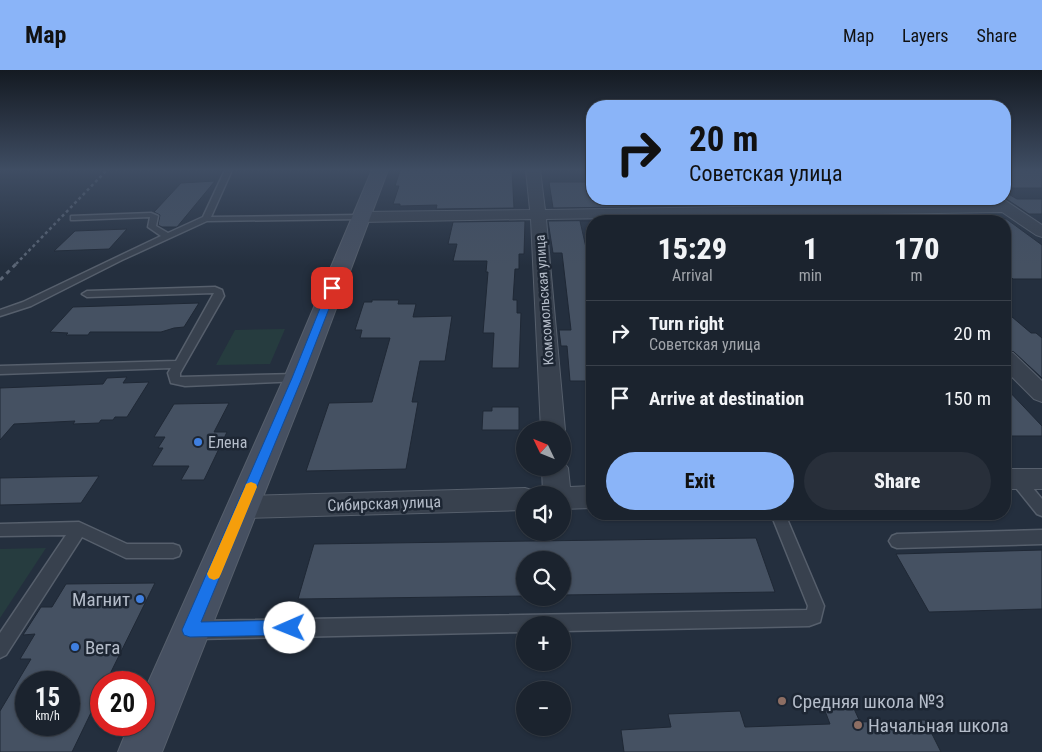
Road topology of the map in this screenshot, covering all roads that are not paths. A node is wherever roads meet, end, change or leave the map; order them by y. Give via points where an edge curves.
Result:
1 (214, 202) edge
2 (366, 202) edge
3 (537, 202) edge
4 (849, 205) edge
5 (931, 205) edge
6 (974, 205) edge
7 (1003, 205) edge
8 (935, 208) junction
9 (854, 210) junction
10 (694, 211) edge
11 (538, 214) junction
12 (859, 215) edge
13 (360, 217) junction
14 (74, 218) dead end
15 (206, 219) junction
16 (1042, 232) edge
17 (168, 236) junction
18 (87, 294) dead end
19 (0, 313) edge
20 (180, 364) junction
21 (1011, 364) edge
22 (0, 370) edge
23 (297, 378) junction
24 (1042, 394) edge
25 (552, 421) edge
26 (1021, 479) edge
27 (586, 497) edge
28 (571, 498) edge
29 (516, 499) edge
30 (243, 507) junction
31 (1042, 510) edge
32 (780, 520) edge
33 (79, 528) junction
34 (0, 530) edge
35 (1042, 537) edge
36 (897, 541) dead end
37 (173, 551) dead end
38 (190, 630) junction
39 (0, 649) edge
40 (140, 752) edge

1 - 15 lane
2 - 13 street
3 - 11 street, Комсомольская улица
4 - 9 street
5 - 8 lane
6 - 8 street
7 - 16 street
8 - 9 street
9 - 10 street
9 - 12 street
10 - 11 street
11 - 13 street
11 - 25 street, Комсомольская улица
13 - 15 lane
13 - 23 street
14 - 17 lane via 151,215 154,216 152,227
15 - 17 lane
17 - 19 lane via 27,304
18 - 20 lane via 218,292 220,296
20 - 22 lane
20 - 23 lane via 174,377 180,382
21 - 24 street
23 - 30 street
26 - 31 lane
27 - 28 street
29 - 30 street, Сибирская улица
30 - 38 street via 214,551
32 - 38 lane via 816,606 816,611 809,618
33 - 34 lane
33 - 37 lane via 126,550
33 - 39 lane
35 - 36 lane
38 - 40 street

